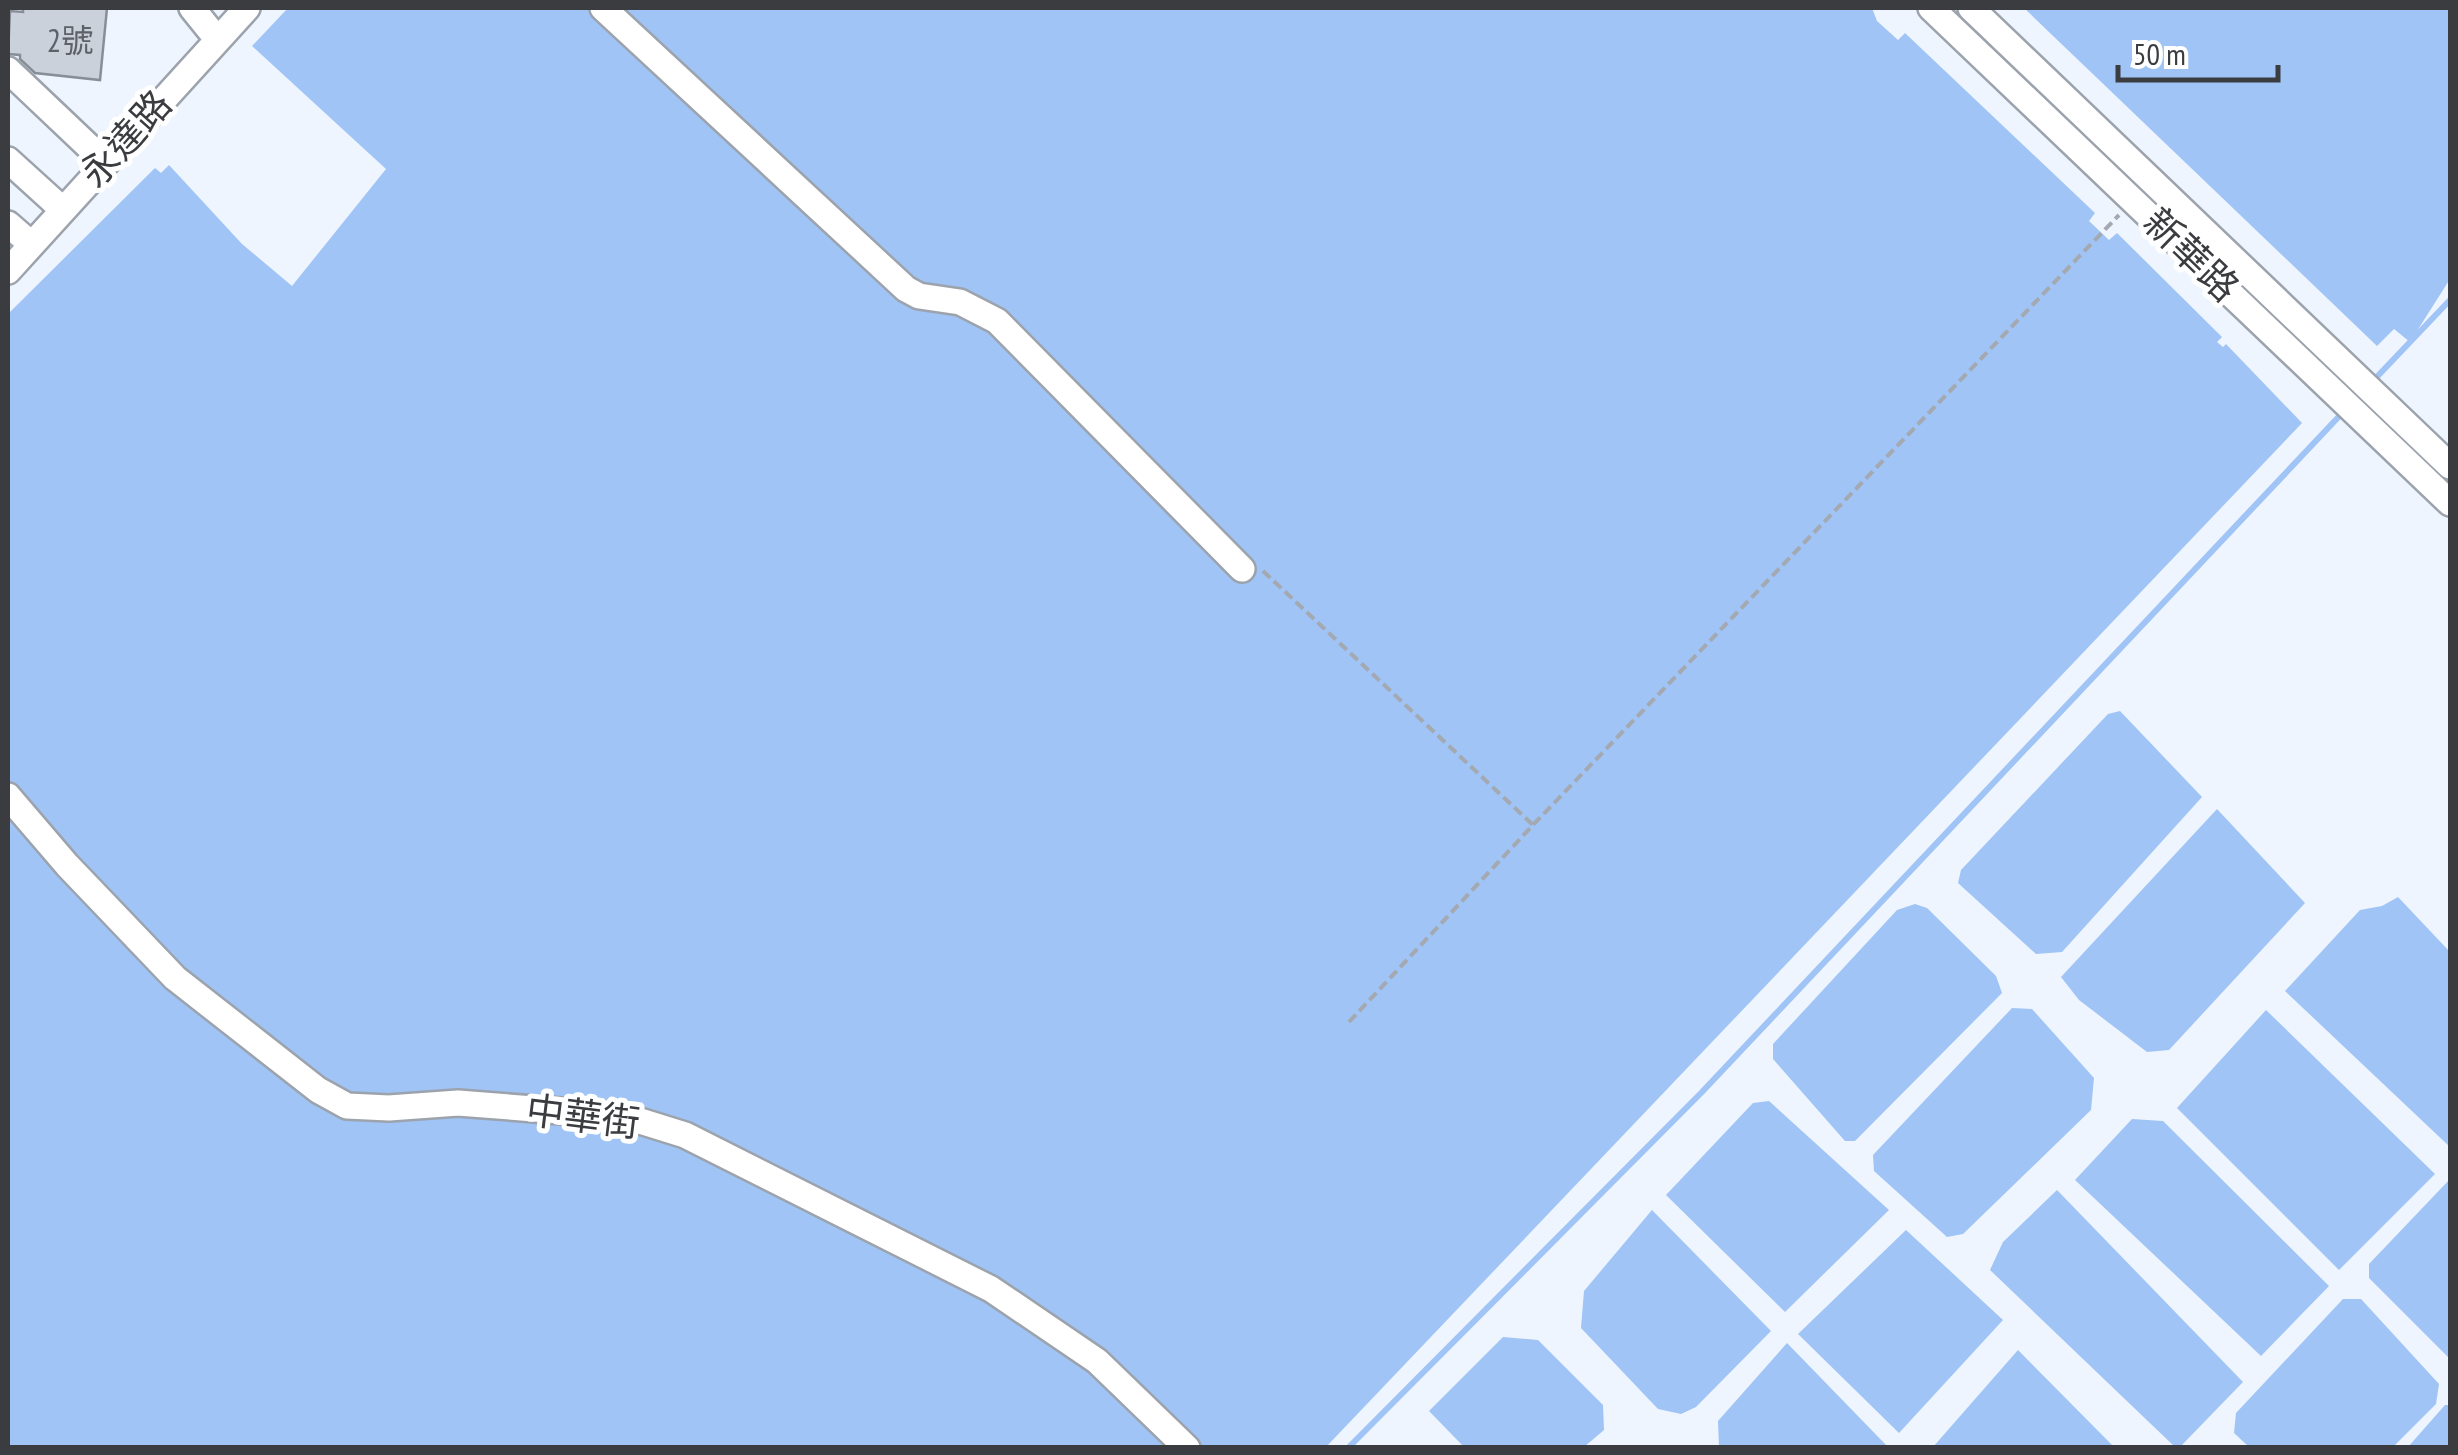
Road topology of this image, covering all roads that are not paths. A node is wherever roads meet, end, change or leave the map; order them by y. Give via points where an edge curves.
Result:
1 (192, 8) edge
2 (247, 8) edge
3 (603, 8) edge
4 (1931, 8) edge
5 (1970, 8) edge
6 (217, 38) junction
7 (8, 70) edge
8 (8, 160) edge
9 (106, 162) junction
10 (62, 209) junction
11 (8, 224) edge
12 (31, 244) junction
13 (8, 271) edge
14 (2450, 466) edge
15 (2450, 503) edge
16 (1242, 569) dead end
17 (8, 796) edge
18 (1187, 1448) edge

1 - 6 street
2 - 6 street, 永達路
3 - 16 street via 906,289 960,302 997,321
4 - 15 street, 新華路
5 - 14 street, 新華路
6 - 9 street, 永達路
7 - 9 street
8 - 10 street
9 - 10 street, 永達路
10 - 12 street, 永達路
11 - 12 street
12 - 13 street, 永達路
17 - 18 street, 中華街 via 175,978 332,1098 361,1107 458,1103 624,1116 685,1135 991,1289 1097,1362

